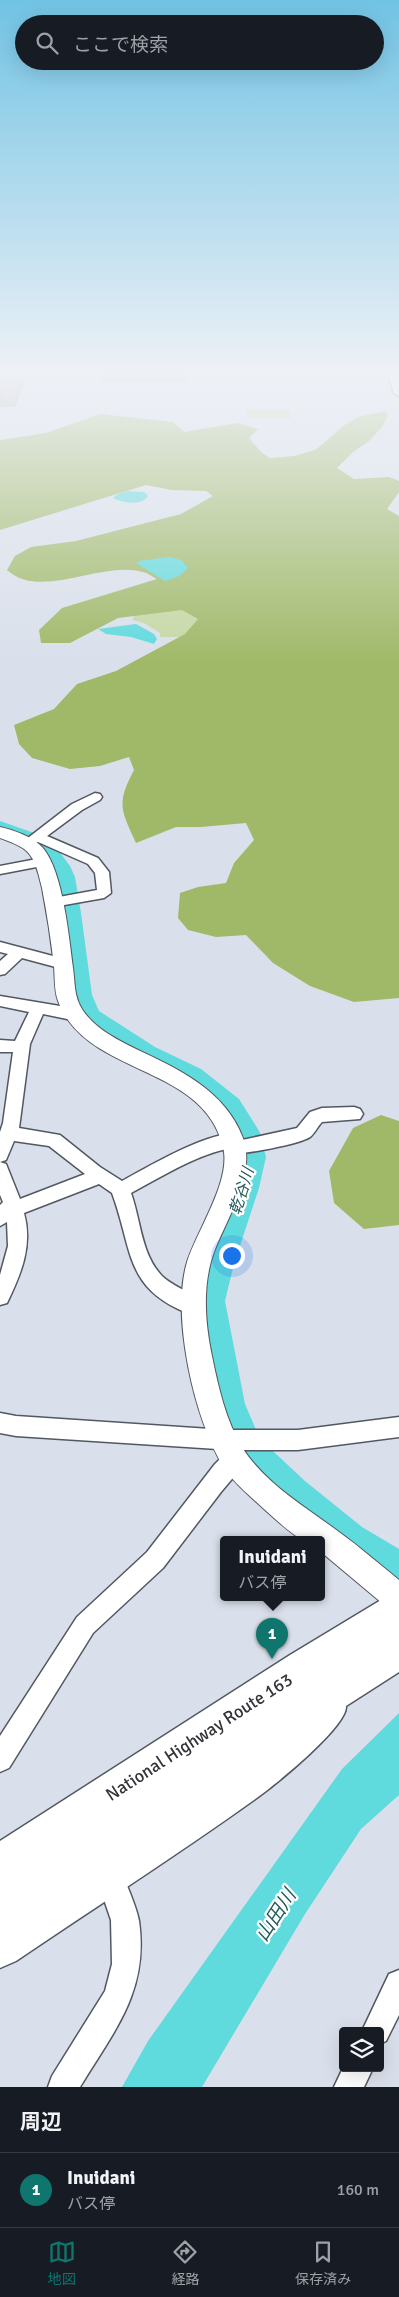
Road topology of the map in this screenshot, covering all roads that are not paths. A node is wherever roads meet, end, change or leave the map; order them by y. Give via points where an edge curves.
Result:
1 (95, 798) dead end
2 (0, 832) edge
3 (31, 841) junction
4 (42, 862) junction
5 (0, 870) edge
6 (60, 901) junction
7 (0, 947) edge
8 (19, 952) junction
9 (63, 964) junction
10 (0, 970) edge
11 (0, 1001) edge
12 (38, 1009) junction
13 (72, 1014) junction
14 (0, 1046) edge
15 (22, 1047) junction
16 (7, 1103) edge
17 (354, 1114) dead end
18 (8, 1132) junction
19 (241, 1145) junction
20 (0, 1155) edge
21 (0, 1169) edge
22 (100, 1176) junction
23 (121, 1190) junction
24 (9, 1210) edge
25 (0, 1297) edge
26 (195, 1307) junction
27 (0, 1423) edge
28 (399, 1427) edge
29 (230, 1450) junction
30 (321, 1536) edge
31 (325, 1539) edge
32 (399, 1598) edge
33 (399, 1610) edge
34 (399, 1650) edge
35 (360, 1675) junction
36 (0, 1759) edge
37 (0, 1866) edge
38 (108, 1871) junction
39 (0, 1900) edge
40 (0, 1945) edge
41 (399, 1984) edge
42 (378, 2027) edge
43 (356, 2072) edge
44 (63, 2087) edge
45 (349, 2087) edge

1 - 3 street via 68,812
2 - 3 street
3 - 4 street
3 - 6 street via 90,859 102,872 104,893
4 - 5 street
4 - 6 street
6 - 9 street
7 - 8 street
8 - 9 street
8 - 10 street
9 - 13 street
11 - 12 street
12 - 13 street
12 - 15 street
13 - 19 street via 87,1030 107,1043 182,1081 218,1113
14 - 15 street
15 - 16 street
16 - 18 street via 12,1123
17 - 19 street via 322,1115 316,1117 303,1133
18 - 20 street
18 - 22 street via 54,1140
19 - 23 street via 212,1144
19 - 26 street via 235,1155 230,1188 212,1223 197,1270
21 - 24 street
22 - 23 street
22 - 24 street
23 - 26 street via 134,1242 147,1275
24 - 25 street via 19,1226 17,1253
26 - 29 street via 200,1368
27 - 29 street
28 - 29 street
29 - 30 street via 278,1504
29 - 36 street via 214,1480 155,1560 85,1626
31 - 32 street
33 - 37 highway, National Highway Route 163
34 - 35 highway, National Highway Route 163
35 - 38 highway via 302,1733 245,1781
35 - 39 highway, National Highway Route 163
38 - 40 highway
38 - 44 street via 125,1920 126,1964 118,1997
41 - 42 street
43 - 45 street

